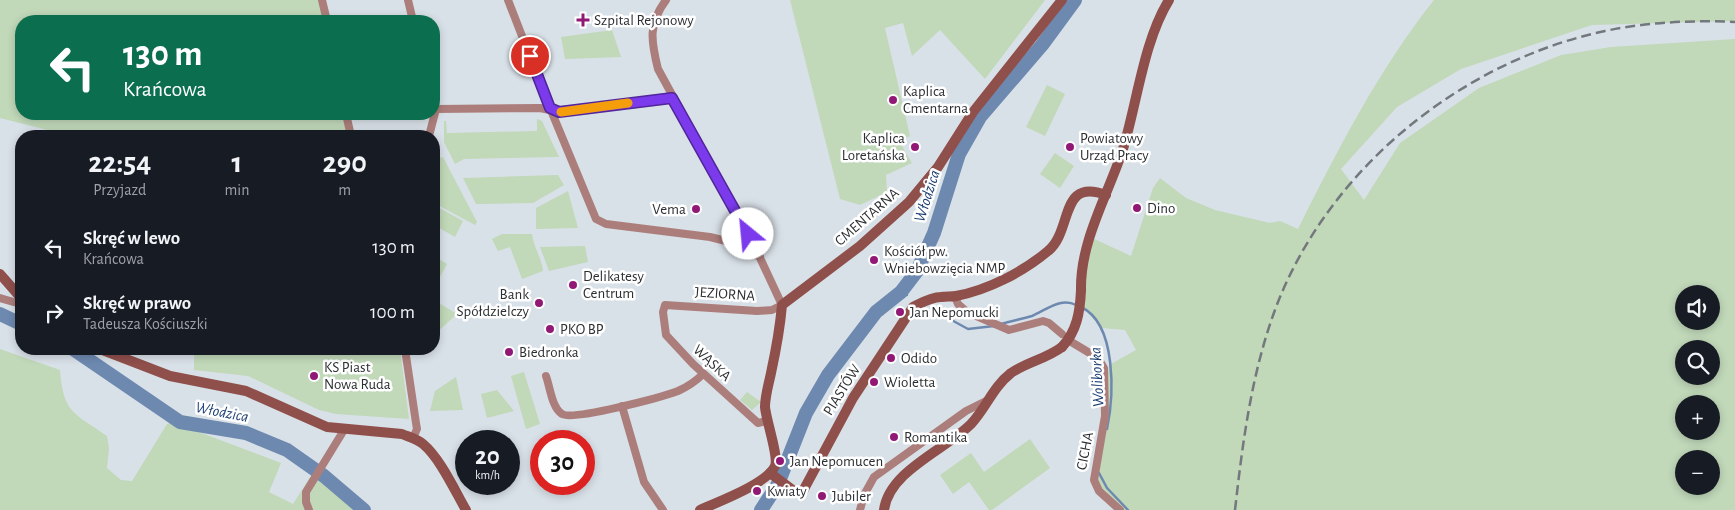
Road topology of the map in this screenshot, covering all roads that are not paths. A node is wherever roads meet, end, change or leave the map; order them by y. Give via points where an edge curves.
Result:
1 (322, 0) edge
2 (408, 0) edge
3 (508, 0) edge
4 (666, 0) edge
5 (1062, 0) edge
6 (1169, 0) edge
7 (326, 15) edge
8 (412, 15) edge
9 (672, 98) junction
10 (440, 105) edge
11 (550, 108) junction
12 (1106, 195) junction
13 (760, 257) junction
14 (0, 274) edge
15 (15, 292) edge
16 (958, 296) junction
17 (0, 298) edge
18 (15, 302) edge
19 (665, 305) joint
20 (782, 305) junction
21 (116, 355) edge
22 (406, 355) edge
23 (703, 374) junction
24 (546, 376) dead end
25 (986, 401) junction
26 (622, 406) junction
27 (767, 421) junction
28 (344, 430) junction
29 (413, 438) junction
30 (772, 475) junction
31 (309, 510) edge
32 (466, 510) edge
33 (663, 510) edge
34 (700, 510) edge
35 (860, 510) edge
36 (884, 510) edge
37 (1120, 510) edge

1 - 7 street
2 - 8 street
3 - 11 street
4 - 9 street via 656,14 652,39 656,61
5 - 20 street, CMENTARNA via 973,112 938,167 909,202 860,246
6 - 12 street via 1156,29 1123,148
9 - 11 street via 559,112
9 - 13 street
10 - 11 street
11 - 13 street via 596,219 606,224 710,237 730,242
12 - 16 street via 1091,191 1077,195 1072,200 1060,237 1050,250 1005,278
12 - 25 street, bridge via 1084,252 1079,316 1070,337 1047,357 1010,374
13 - 20 street
14 - 15 street
16 - 30 street, PIASTÓW via 939,297 912,307 853,398 803,491 784,485
16 - 37 street, CICHA via 958,304 967,312 1009,330 1043,321 1049,323 1098,358 1104,368 1105,416 1094,480 1099,491
17 - 18 street
19 - 20 street, JEZIORNA via 757,311 772,310
19 - 23 street, WĄSKA via 666,335
20 - 27 street via 765,404
21 - 28 street via 170,376 246,391 327,427
22 - 29 street via 417,429
23 - 26 street via 679,390
23 - 27 street, WĄSKA via 758,423
24 - 26 street via 556,408 563,415
25 - 35 street via 966,411 874,477
25 - 36 street via 971,423 892,488
26 - 33 street via 644,482
27 - 30 street via 776,457
28 - 29 street via 402,434
28 - 31 street via 306,492
29 - 32 street via 431,453
30 - 34 street

